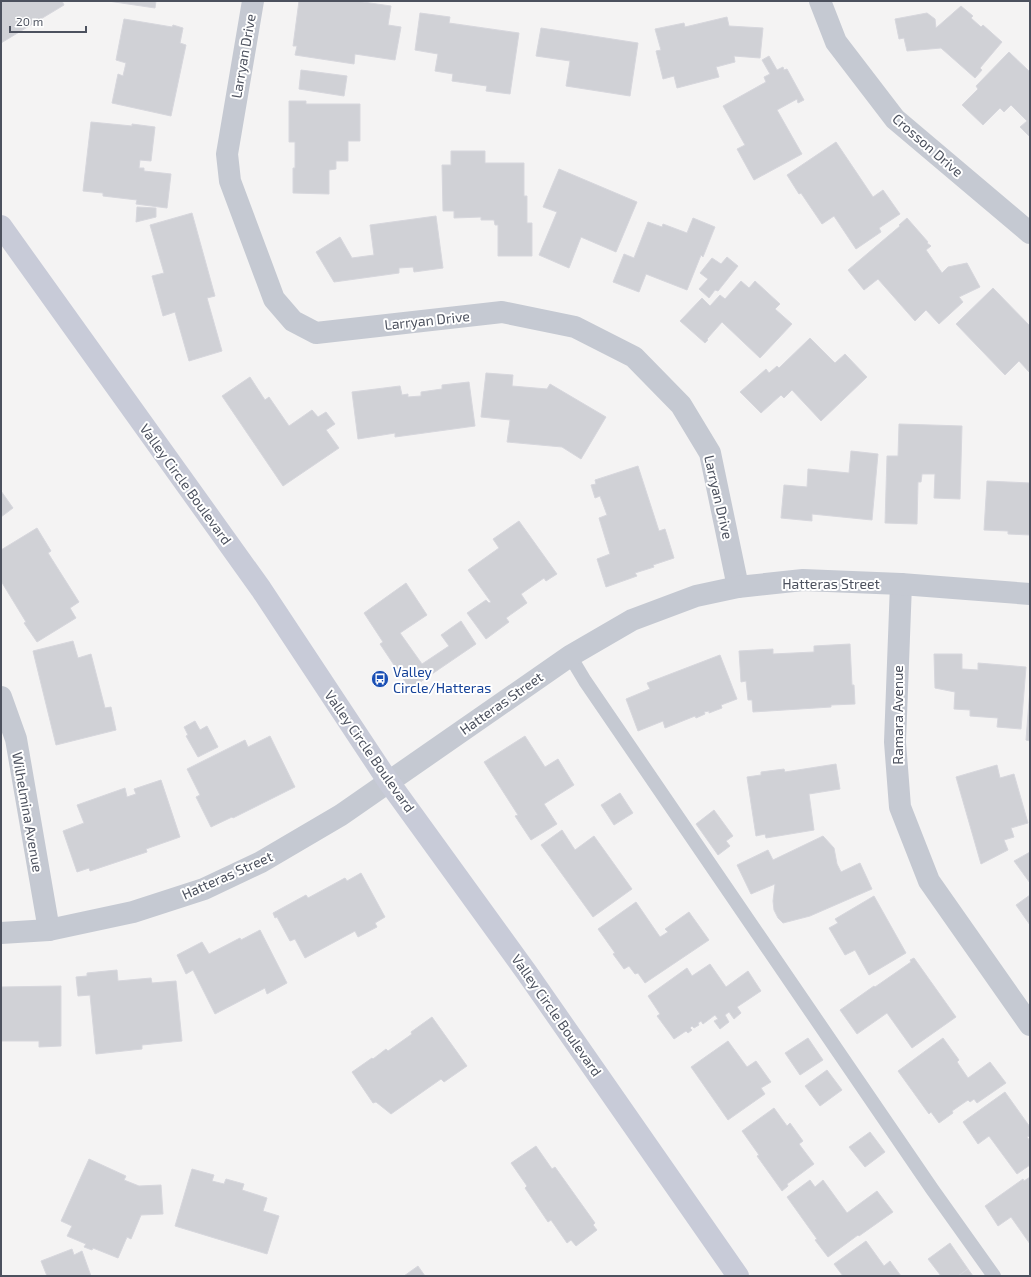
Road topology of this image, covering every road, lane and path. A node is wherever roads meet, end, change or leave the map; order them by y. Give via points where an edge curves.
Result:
1 (253, 1) edge
2 (820, 1) edge
3 (1, 226) edge
4 (1030, 233) edge
5 (901, 584) junction
6 (738, 586) junction
7 (1030, 594) edge
8 (570, 656) junction
9 (1, 697) edge
10 (388, 781) junction
11 (49, 930) junction
12 (1, 933) edge
13 (1030, 1025) edge
14 (738, 1276) edge
15 (994, 1276) edge

1 - 6 street, Larryan Drive via 226,154 230,181 274,299 293,321 316,332 502,312 574,327 634,357 681,405 710,453
2 - 4 street, Crosson Drive via 836,42 895,119
3 - 10 main road, Valley Circle Boulevard via 261,589
5 - 6 street, Hatteras Street via 803,580
5 - 7 street, Hatteras Street
5 - 13 street, Ramara Avenue via 895,742 900,807 929,881
6 - 8 street, Hatteras Street via 696,596 632,620
8 - 10 street, Hatteras Street
8 - 15 lane
9 - 11 street, Wilhelmina Avenue via 16,739
10 - 11 street, Hatteras Street via 341,814 261,862 204,889 132,912
10 - 14 main road, Valley Circle Boulevard via 527,973
11 - 12 street, Hatteras Street

